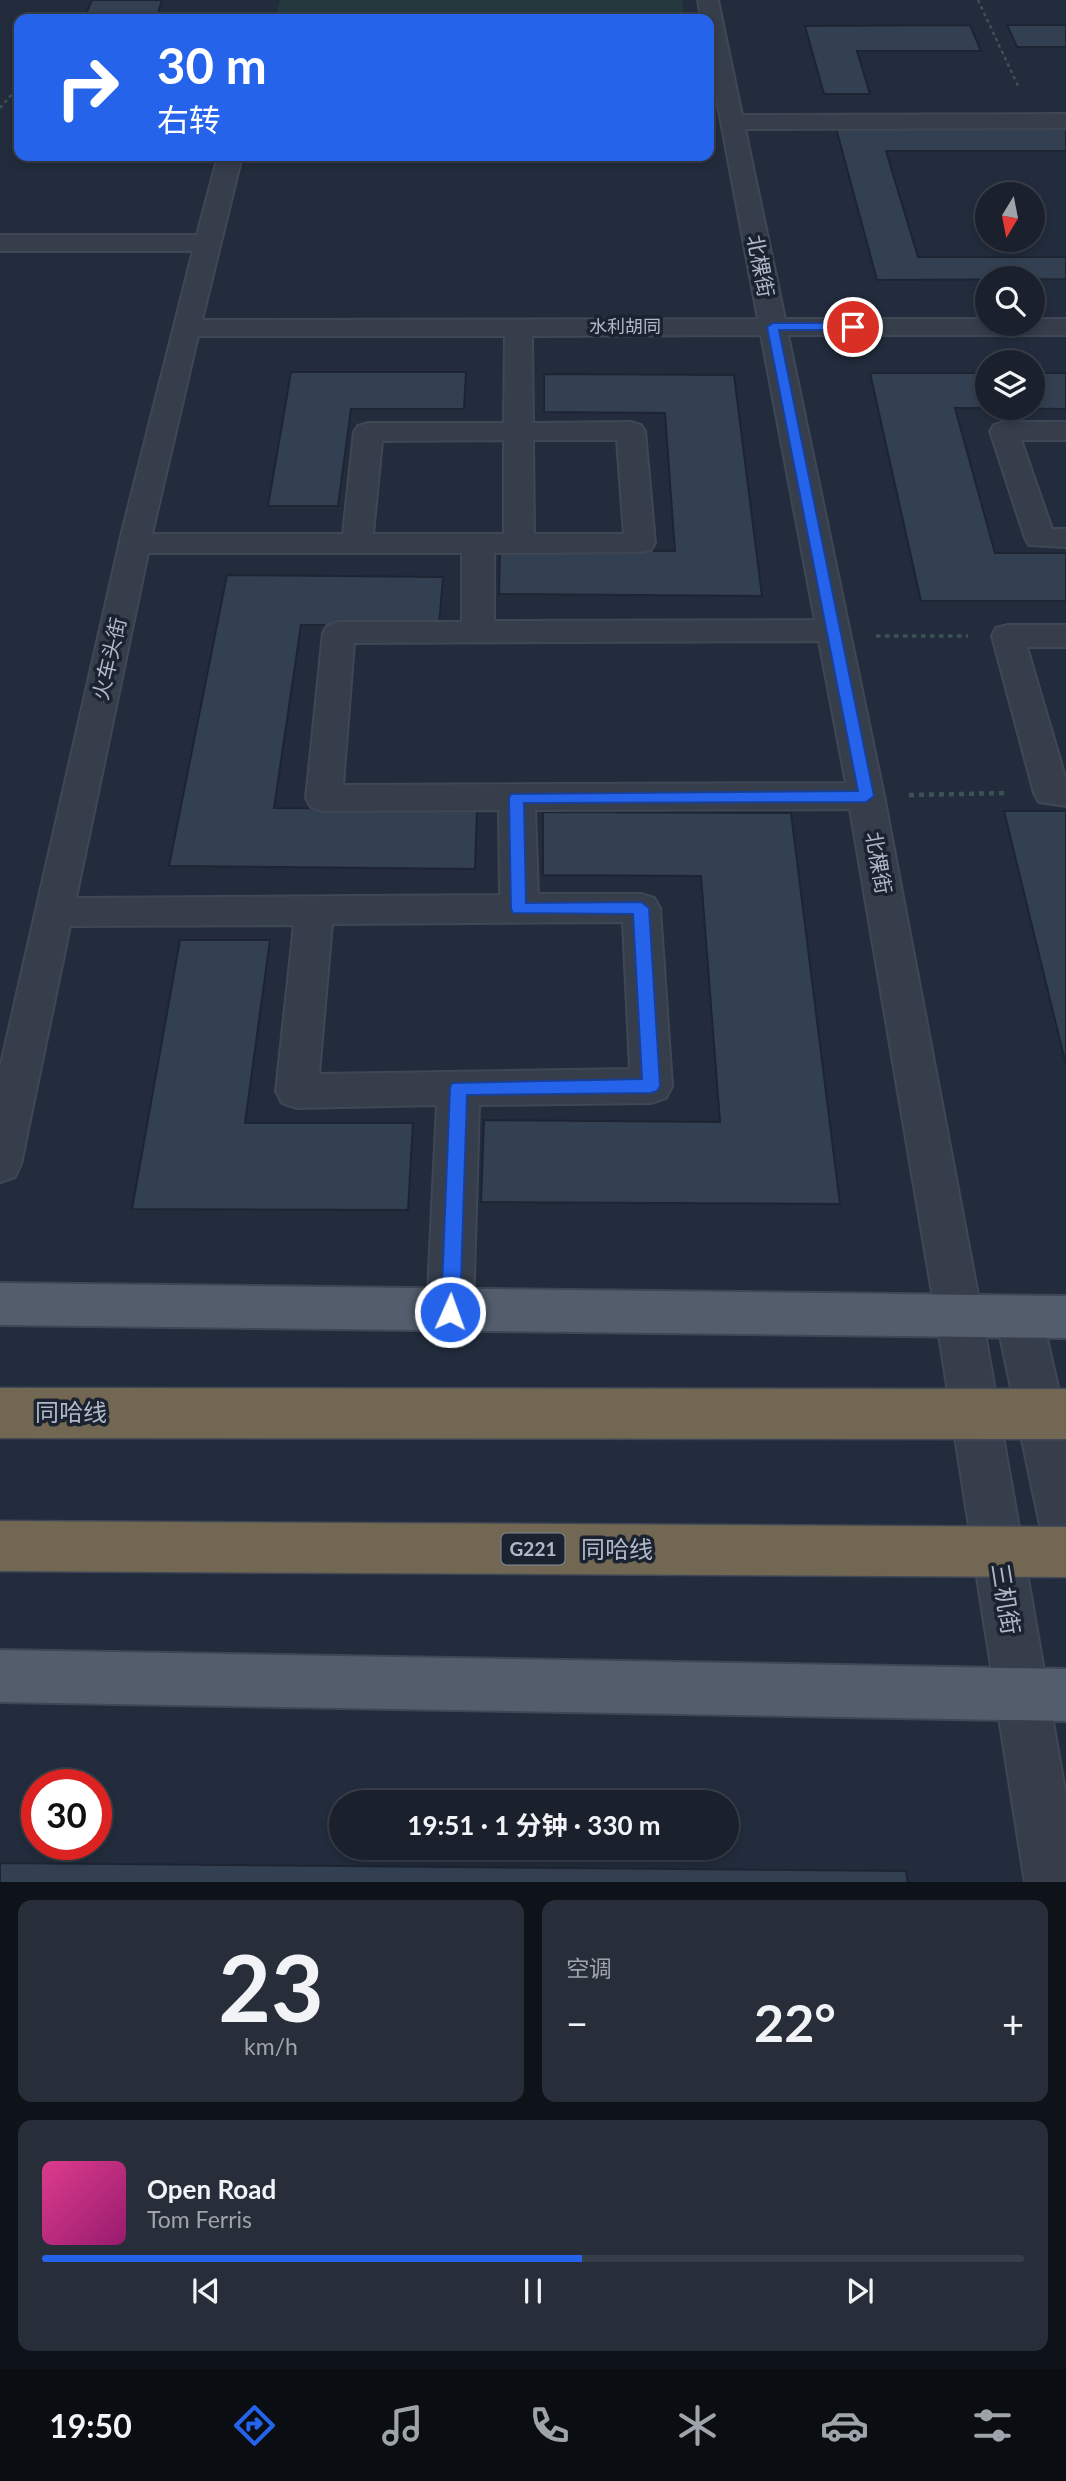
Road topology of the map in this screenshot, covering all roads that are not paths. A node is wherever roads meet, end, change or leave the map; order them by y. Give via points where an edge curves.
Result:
1 (714, 42) edge
2 (723, 106) edge
3 (1066, 121) edge
4 (229, 161) edge
5 (0, 243) edge
6 (207, 243) junction
7 (518, 327) junction
8 (773, 327) junction
9 (1066, 327) edge
10 (185, 328) junction
11 (1066, 430) edge
12 (519, 432) junction
13 (1066, 538) edge
14 (136, 544) junction
15 (357, 544) junction
16 (478, 544) junction
17 (519, 544) junction
18 (478, 632) junction
19 (834, 633) junction
20 (1066, 636) edge
21 (1059, 793) edge
22 (866, 796) junction
23 (517, 798) junction
24 (519, 909) junction
25 (314, 910) junction
26 (54, 912) junction
27 (458, 1088) junction
28 (0, 1164) edge
29 (0, 1304) edge
30 (450, 1312) junction
31 (959, 1316) junction
32 (1020, 1317) junction
33 (1066, 1317) edge
34 (0, 1413) edge
35 (1066, 1414) edge
36 (1066, 1530) edge
37 (0, 1546) edge
38 (1066, 1552) edge
39 (0, 1676) edge
40 (1043, 1695) edge
41 (1053, 1882) edge

1 - 2 street, 北棵街
2 - 3 street
2 - 8 street, 北棵街
4 - 6 street, 火车头街
5 - 6 street
6 - 10 street, 火车头街
7 - 8 street, 水利胡同
7 - 10 street, 水利胡同
7 - 12 street
8 - 9 street, 水利胡同
8 - 19 street, 北棵街
10 - 14 street, 火车头街
11 - 13 street via 1004,431 1040,538
12 - 15 street via 368,432
12 - 17 street
12 - 17 street via 631,431 640,543
14 - 15 street
14 - 26 street, 火车头街
15 - 16 street
16 - 17 street
16 - 18 street
18 - 19 street
18 - 23 street via 339,634 324,799
19 - 22 street, 北棵街
20 - 21 street via 1008,636
22 - 23 street
22 - 31 street, 北棵街
23 - 24 street
24 - 25 street
24 - 27 street via 641,908 651,1086
25 - 26 street
25 - 27 street via 298,1091
26 - 28 street, 火车头街
27 - 30 street
29 - 30 main road
30 - 31 main road
31 - 32 main road
31 - 40 street, 三机街
32 - 33 main road
32 - 36 street
34 - 35 highway, 同哈线, bridge
37 - 38 highway, 同哈线 / G221, bridge
39 - 40 main road
40 - 41 street, 三机街

